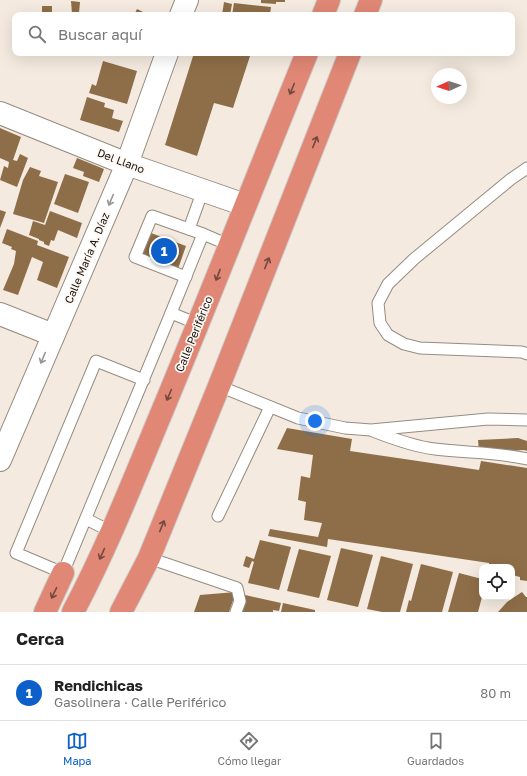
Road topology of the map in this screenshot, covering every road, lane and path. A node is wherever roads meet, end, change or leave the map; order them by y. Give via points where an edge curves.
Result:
1 (187, 0) edge
2 (329, 0) edge
3 (371, 0) edge
4 (182, 12) edge
5 (323, 12) edge
6 (366, 12) edge
7 (166, 56) edge
8 (306, 56) edge
9 (349, 56) edge
10 (0, 113) edge
11 (127, 164) junction
12 (527, 168) edge
13 (203, 190) junction
14 (245, 205) junction
15 (189, 229) junction
16 (203, 234) junction
17 (229, 245) junction
18 (186, 277) junction
19 (171, 313) junction
20 (0, 314) edge
21 (198, 324) junction
22 (53, 335) junction
23 (527, 354) edge
24 (144, 380) junction
25 (219, 386) junction
26 (270, 407) junction
27 (527, 420) edge
28 (371, 430) junction
29 (527, 459) edge
30 (0, 460) edge
31 (218, 516) dead end
32 (86, 519) junction
33 (112, 532) junction
34 (149, 558) junction
35 (63, 573) junction
36 (45, 612) edge
37 (73, 612) edge
38 (122, 612) edge
39 (236, 612) edge

1 - 4 street
2 - 5 highway
3 - 6 highway
7 - 11 street, Calle María A. Díaz
8 -> 14 highway, Calle Periférico
25 -> 9 highway
10 - 11 street, Del Llano
11 - 13 street, Del Llano
11 -> 22 street, Calle María A. Díaz
12 - 23 lane via 414,259 388,284 378,303 380,323 388,335 404,344 420,348
13 - 14 street, Del Llano
13 - 15 lane
14 - 17 highway, Calle Periférico
15 - 16 lane
15 - 18 lane via 152,216 134,257
16 - 17 lane
16 - 18 lane
17 -> 21 highway, Calle Periférico
18 - 19 lane
19 - 21 lane
19 - 24 lane
20 - 22 street
21 -> 33 highway, Calle Periférico
22 -> 30 street, Calle María A. Díaz
24 - 32 lane
24 - 35 lane via 96,362 16,553
25 - 26 lane
34 -> 25 highway
26 - 28 lane via 298,418 345,428
26 - 31 lane
27 - 28 lane via 488,419
28 - 29 lane via 433,449 511,455
32 - 33 lane
32 - 35 lane
33 -> 37 highway, Calle Periférico
34 - 38 highway
34 - 39 lane via 238,588 240,601
35 -> 36 highway

